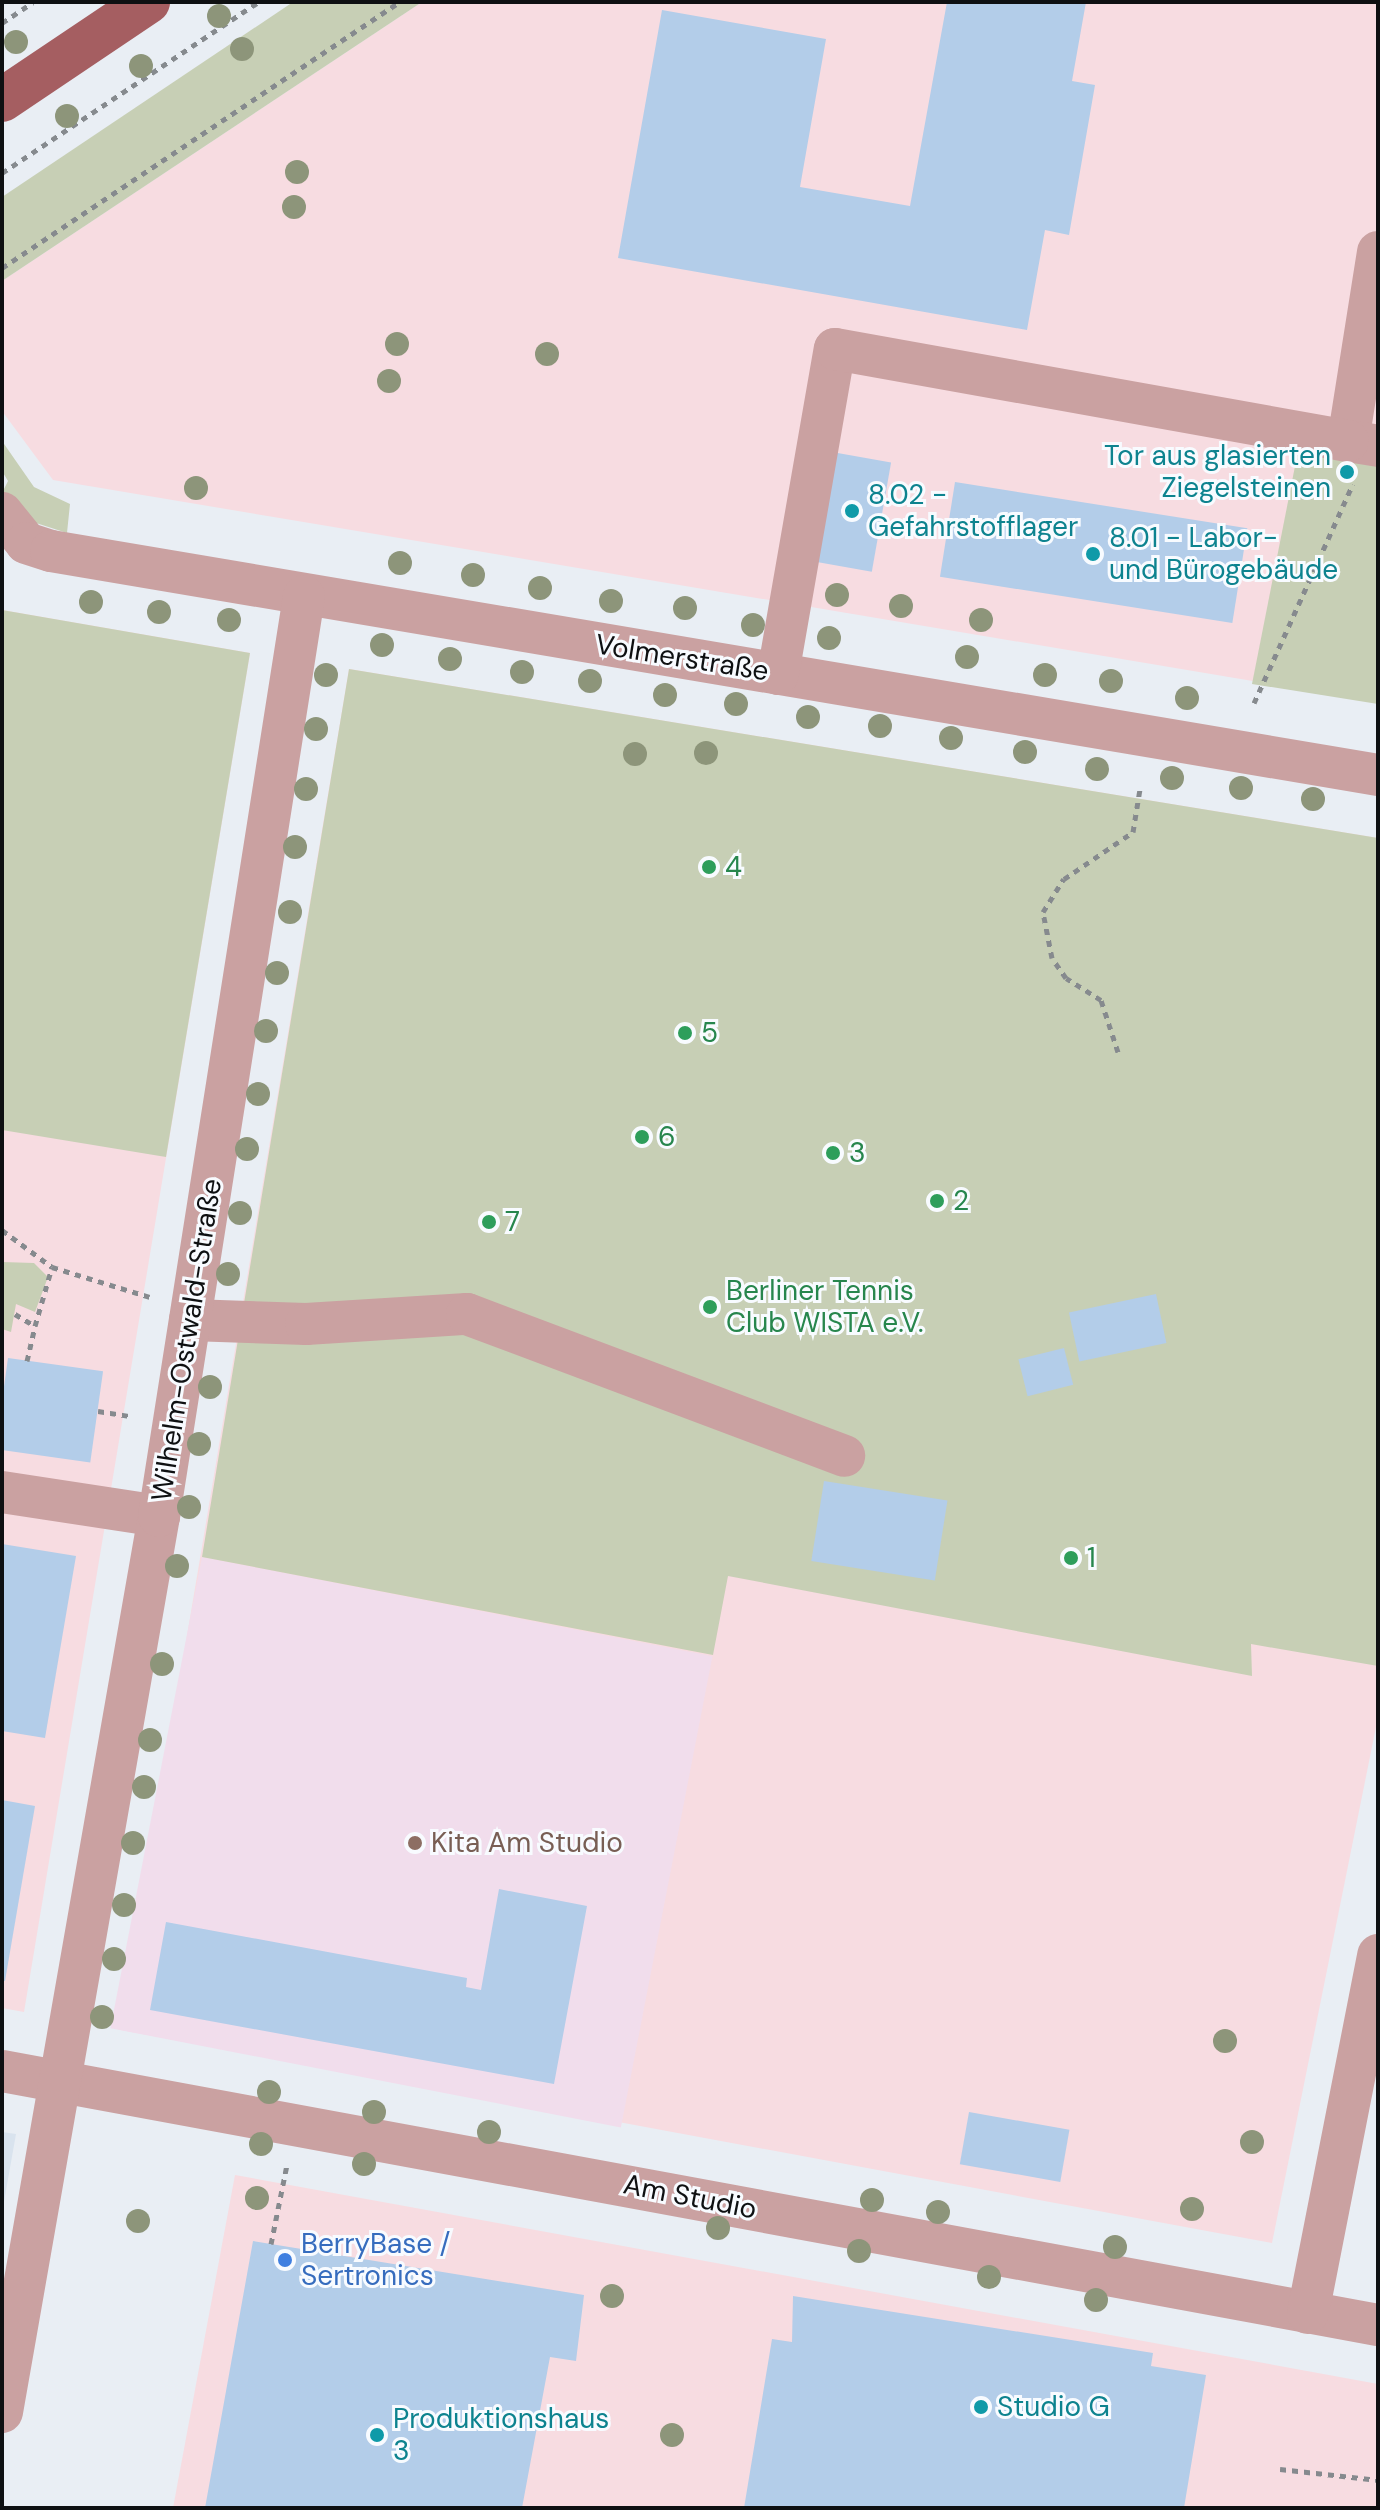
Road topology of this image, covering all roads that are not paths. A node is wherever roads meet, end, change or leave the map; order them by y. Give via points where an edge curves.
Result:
1 (148, 2) edge
2 (2, 100) edge
3 (1378, 252) edge
4 (1363, 443) edge
5 (10, 538) edge
6 (304, 596) junction
7 (778, 674) junction
8 (1378, 775) edge
9 (190, 1320) junction
10 (844, 1456) dead end
11 (2, 1492) edge
12 (159, 1516) junction
13 (1378, 1955) edge
14 (2, 2071) edge
15 (64, 2082) junction
16 (1308, 2313) junction
17 (1378, 2325) edge
18 (2, 2412) edge

1 - 2 main road
3 - 4 street
4 - 7 street via 835,349
5 - 6 street, Volmerstraße
6 - 7 street, Volmerstraße
6 - 9 street, Wilhelm-Ostwald-Straße
7 - 8 street, Volmerstraße
9 - 10 street via 306,1324 467,1314 740,1422
9 - 12 street, Wilhelm-Ostwald-Straße
11 - 12 street
12 - 15 street, Wilhelm-Ostwald-Straße
13 - 16 street
14 - 15 street, Am Studio
15 - 16 street, Am Studio
15 - 18 street, Wilhelm-Ostwald-Straße
16 - 17 street, Am Studio

